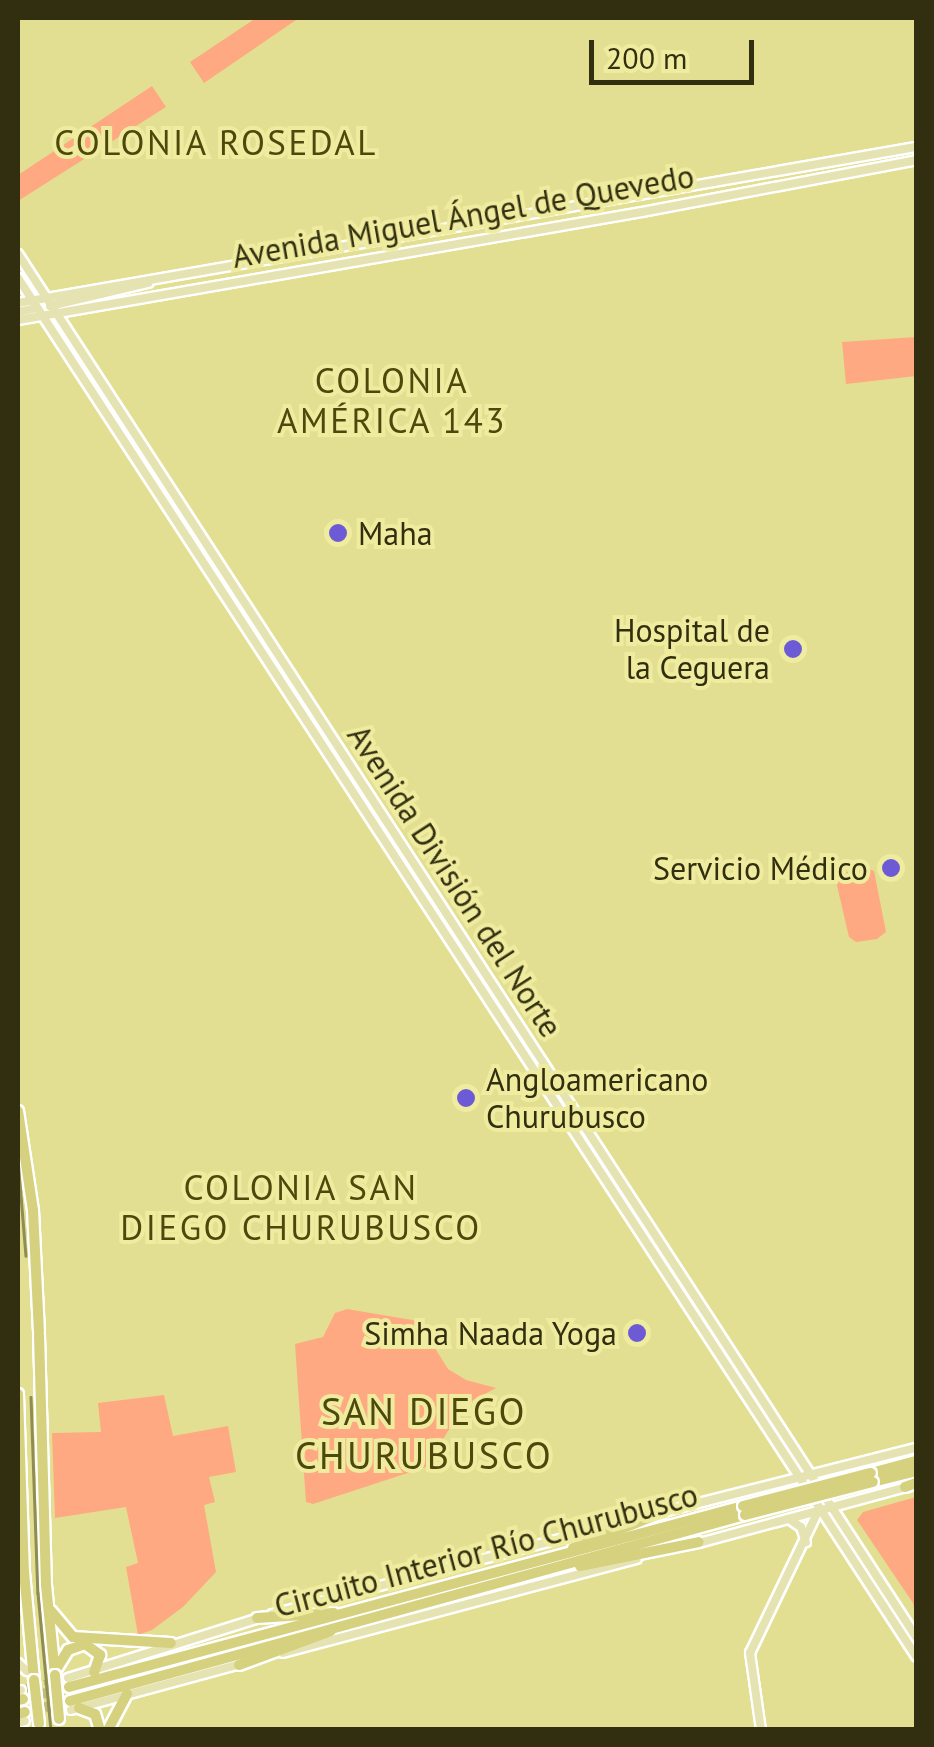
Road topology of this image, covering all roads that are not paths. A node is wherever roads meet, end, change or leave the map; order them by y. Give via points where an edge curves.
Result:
1 (916, 146) edge
2 (916, 160) edge
3 (630, 199) junction
4 (632, 214) junction
5 (18, 254) edge
6 (18, 278) edge
7 (18, 303) edge
8 (50, 306) junction
9 (37, 308) junction
10 (18, 312) edge
11 (18, 320) edge
12 (18, 1111) edge
13 (18, 1394) edge
14 (916, 1448) edge
15 (916, 1461) edge
16 (845, 1470) junction
17 (916, 1471) edge
18 (810, 1476) junction
19 (798, 1478) junction
20 (872, 1478) junction
21 (778, 1484) junction
22 (912, 1485) edge
23 (851, 1491) junction
24 (862, 1499) junction
25 (847, 1503) junction
26 (832, 1507) junction
27 (744, 1511) junction
28 (818, 1511) junction
29 (664, 1512) junction
30 (792, 1518) junction
31 (699, 1542) junction
32 (806, 1543) junction
33 (567, 1553) junction
34 (535, 1572) junction
35 (48, 1606) junction
36 (28, 1618) junction
37 (257, 1618) junction
38 (341, 1619) junction
39 (916, 1636) edge
40 (18, 1639) edge
41 (171, 1643) junction
42 (916, 1656) edge
43 (18, 1663) edge
44 (239, 1665) junction
45 (94, 1672) junction
46 (55, 1673) junction
47 (30, 1675) junction
48 (68, 1683) joint
49 (127, 1694) junction
50 (74, 1707) junction
51 (61, 1725) edge
52 (39, 1726) edge
53 (100, 1730) edge
54 (108, 1730) edge
55 (760, 1730) edge

1 - 3 main road, Avenida Miguel Ángel de Quevedo
2 - 4 main road, Avenida Miguel Ángel de Quevedo
3 - 4 main road
3 - 8 main road, Avenida Miguel Ángel de Quevedo via 156,279
4 - 8 main road, Avenida Miguel Ángel de Quevedo
5 - 8 main road, Avenida División del Norte
6 - 9 main road, Avenida División del Norte
7 - 9 main road, Avenida Miguel Ángel de Quevedo
8 - 9 main road, Avenida Miguel Ángel de Quevedo
8 - 9 main road, Avenida Miguel Ángel de Quevedo
8 - 18 main road, Avenida División del Norte
9 - 10 main road
9 - 11 main road, Avenida Miguel Ángel de Quevedo
9 - 19 main road, Avenida División del Norte
12 - 35 highway via 33,1210
13 - 36 highway
14 - 16 main road
15 - 20 highway, Circuito Interior Río Churubusco
16 - 18 main road
16 - 23 main road
17 - 20 highway, Circuito Interior Río Churubusco
18 - 19 main road
18 - 26 main road, Avenida División del Norte
19 - 21 main road
19 - 28 main road, Avenida División del Norte
20 - 27 highway, Circuito Interior Río Churubusco, bridge
21 - 29 main road
21 - 30 main road via 796,1509
22 - 24 main road
23 - 24 main road
23 - 25 main road
24 - 25 main road
25 - 26 main road
26 - 28 main road
26 - 39 main road, Avenida División del Norte
27 - 33 highway, Circuito Interior Río Churubusco
27 - 34 highway, Circuito Interior Río Churubusco
28 - 30 main road
28 - 32 main road
28 - 42 main road, Avenida División del Norte
29 - 33 highway
29 - 37 main road
30 - 31 main road
30 - 32 main road
31 - 34 highway
31 - 44 main road
32 - 55 main road via 749,1657
33 - 38 highway, Circuito Interior Río Churubusco
34 - 38 highway, Circuito Interior Río Churubusco
35 - 41 highway via 73,1637
35 - 46 highway
36 - 40 highway
36 - 47 highway
37 - 38 highway via 324,1611
37 - 41 main road
38 - 44 highway via 322,1636
38 - 48 highway, Circuito Interior Río Churubusco
38 - 50 highway, Circuito Interior Río Churubusco
41 - 45 main road
43 - 47 main road
44 - 49 main road
45 - 46 highway via 100,1655 85,1644 68,1650
45 - 48 main road
46 - 51 highway, bridge
47 - 52 highway, bridge
49 - 50 main road
49 - 54 highway
50 - 53 highway via 95,1714

